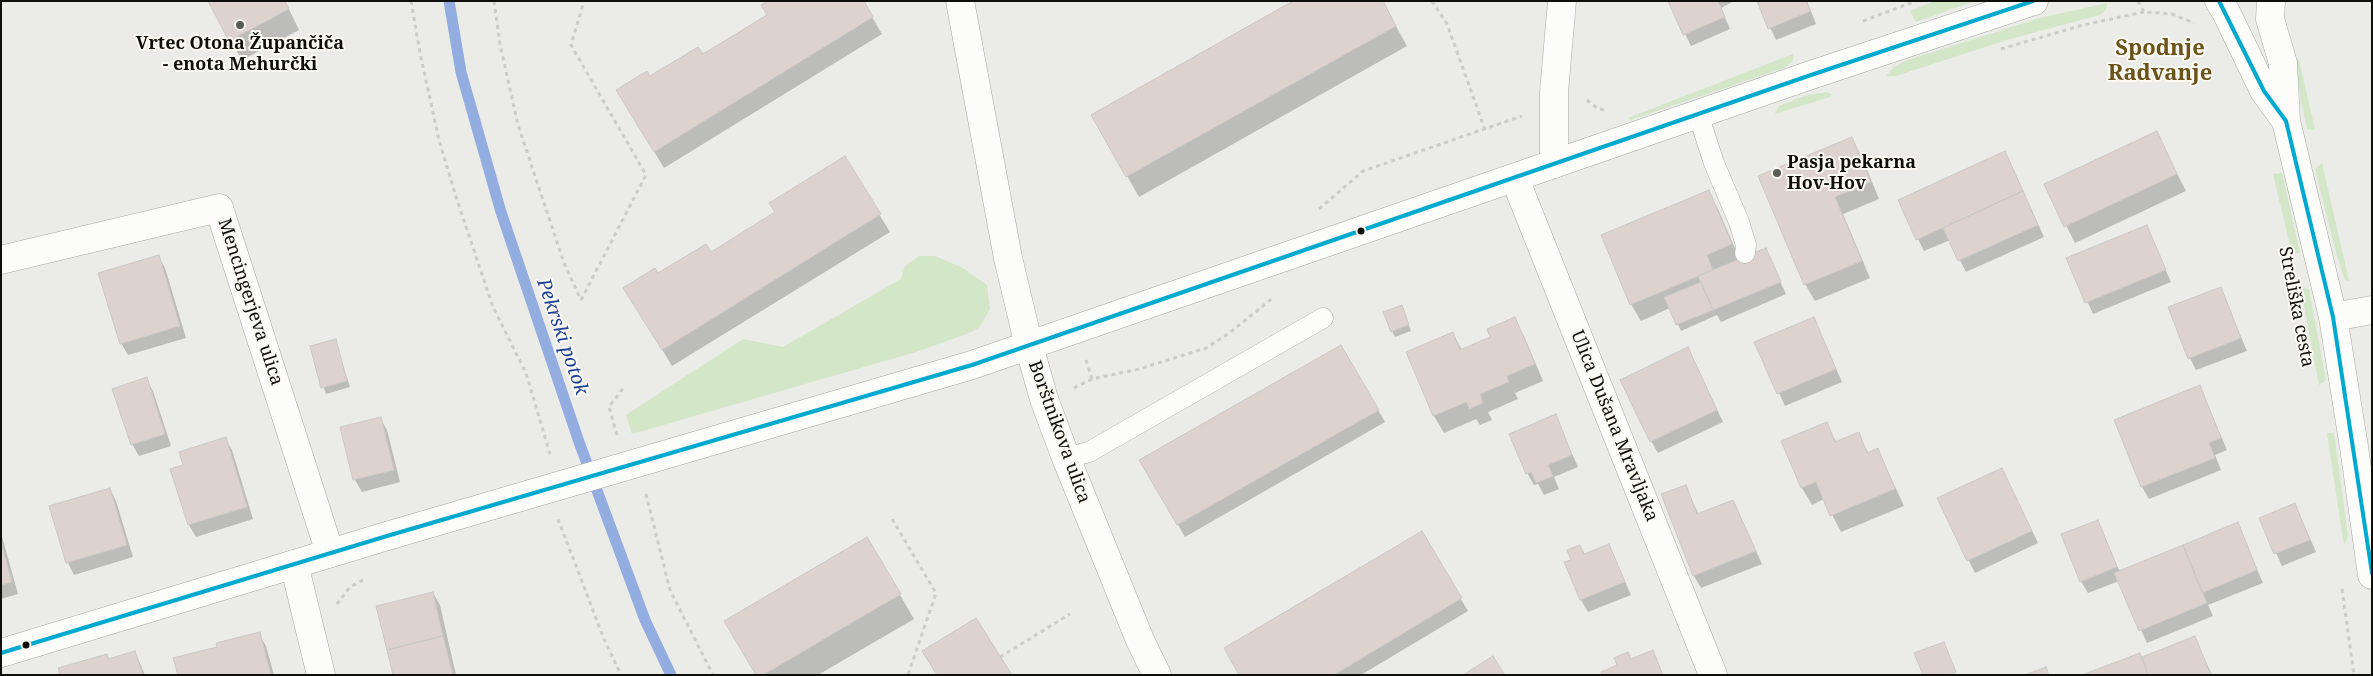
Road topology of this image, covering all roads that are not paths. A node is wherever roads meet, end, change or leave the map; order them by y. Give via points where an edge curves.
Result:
1 (960, 1) edge
2 (1562, 1) edge
3 (2034, 1) edge
4 (2218, 1) edge
5 (2271, 1) edge
6 (1698, 114) junction
7 (2286, 121) junction
8 (1554, 164) junction
9 (1514, 179) junction
10 (1745, 253) dead end
11 (1, 260) edge
12 (2372, 310) edge
13 (2333, 317) junction
14 (1323, 318) dead end
15 (1028, 346) junction
16 (1066, 458) junction
17 (330, 554) junction
18 (294, 564) junction
19 (2372, 575) edge
20 (1, 653) edge
21 (322, 675) edge
22 (1157, 675) edge
23 (1713, 675) edge

1 - 15 street, Borštnikova ulica via 1000,220
2 - 8 street via 1554,104
3 - 6 street
4 - 7 street, Streliška cesta via 2264,92
5 - 7 street, Streliška cesta via 2270,19 2283,63
6 - 8 street
6 - 10 lane via 1746,245
7 - 13 street, Streliška cesta
8 - 9 street
9 - 15 street
9 - 23 street, Ulica Dušana Mravljaka
11 - 17 street, Mencingerjeva ulica via 219,208
12 - 13 street
13 - 19 street, Streliška cesta
14 - 16 lane via 1089,452
15 - 16 street, Borštnikova ulica
15 - 17 street via 972,366 618,458 565,486
16 - 22 street, Borštnikova ulica
17 - 18 street
18 - 20 street
18 - 21 street

